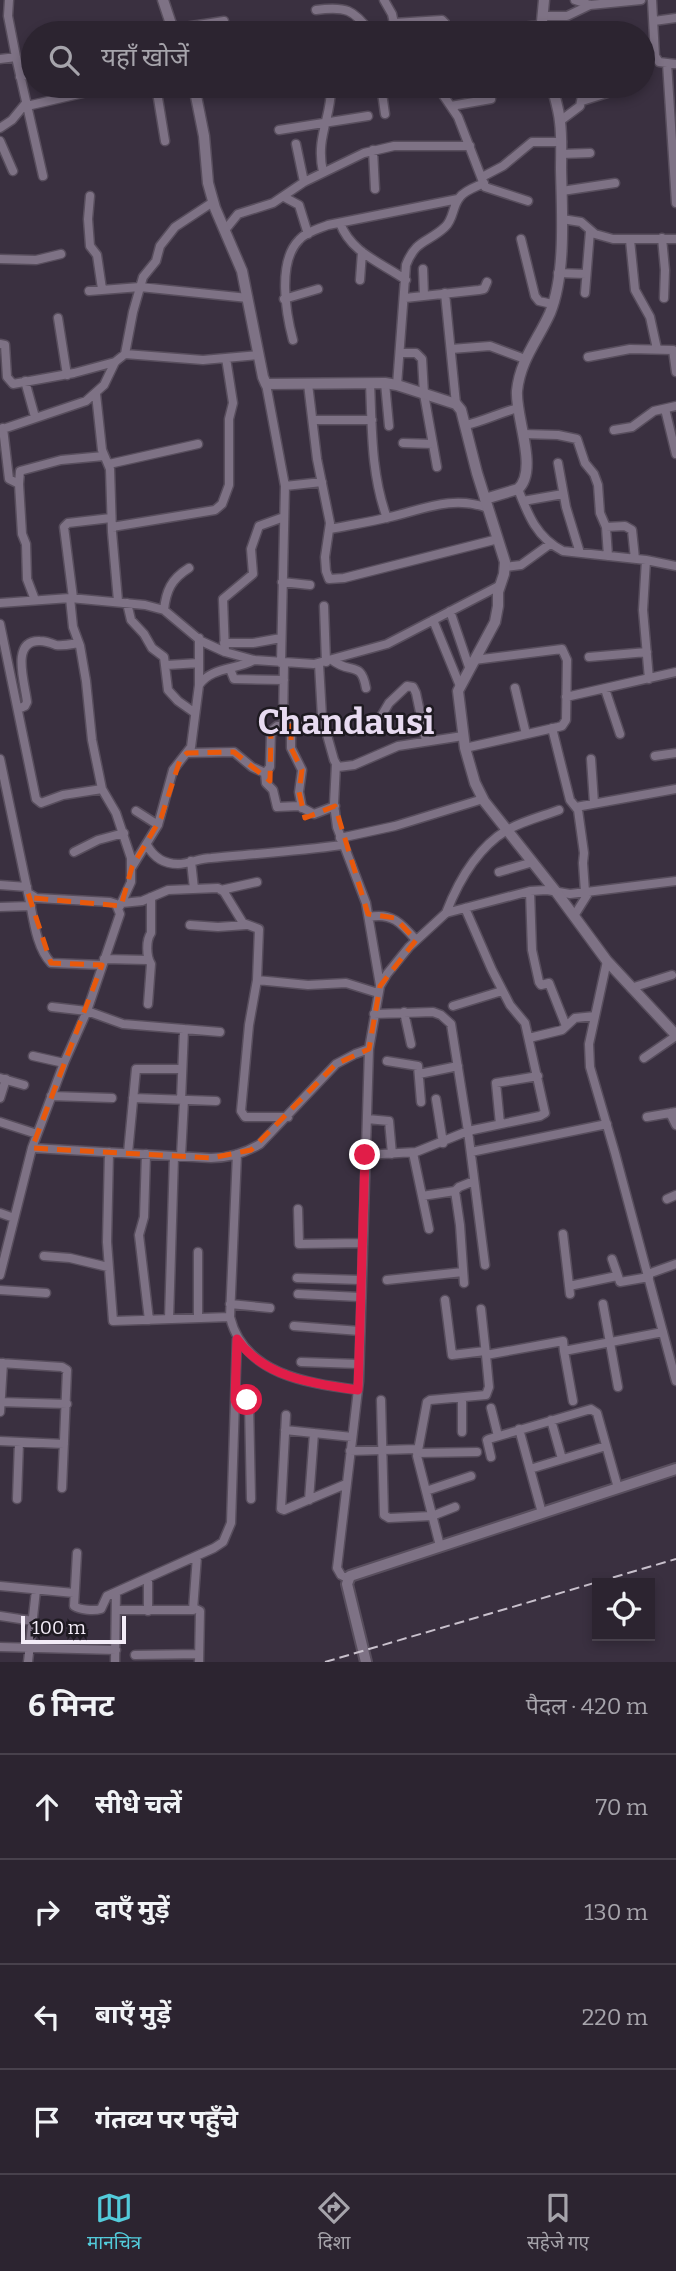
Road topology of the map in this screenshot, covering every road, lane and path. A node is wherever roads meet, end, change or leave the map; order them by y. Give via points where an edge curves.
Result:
1 (9, 0) edge
2 (163, 0) edge
3 (384, 0) edge
4 (544, 0) edge
5 (575, 0) edge
6 (641, 0) edge
7 (652, 0) edge
8 (612, 1) edge
9 (590, 5) junction
10 (316, 10) dead end
11 (676, 18) edge
12 (170, 21) edge
13 (361, 21) edge
14 (393, 21) edge
15 (541, 21) edge
16 (553, 21) edge
17 (654, 21) joint
18 (16, 57) junction
19 (655, 57) edge
20 (0, 59) edge
21 (671, 64) edge
22 (20, 77) joint
23 (21, 81) edge
24 (25, 98) edge
25 (56, 98) edge
26 (158, 98) edge
27 (196, 98) edge
28 (330, 98) edge
29 (383, 98) edge
30 (445, 98) edge
31 (555, 98) edge
32 (582, 98) edge
33 (592, 98) edge
34 (491, 99) dead end
35 (582, 101) junction
36 (27, 104) junction
37 (451, 106) junction
38 (385, 114) dead end
39 (368, 116) dead end
40 (560, 121) junction
41 (324, 122) junction
42 (0, 128) edge
43 (279, 130) dead end
44 (0, 141) edge
45 (165, 141) dead end
46 (562, 142) junction
47 (296, 144) dead end
48 (470, 146) junction
49 (373, 150) junction
50 (590, 153) dead end
51 (561, 154) junction
52 (13, 171) dead end
53 (323, 172) junction
54 (43, 176) dead end
55 (483, 180) junction
56 (303, 182) junction
57 (615, 183) dead end
58 (376, 188) dead end
59 (562, 191) junction
60 (676, 194) edge
61 (90, 196) dead end
62 (284, 197) junction
63 (458, 198) junction
64 (528, 201) dead end
65 (213, 202) junction
66 (676, 203) edge
67 (562, 219) junction
68 (340, 223) junction
69 (225, 230) junction
70 (590, 230) junction
71 (308, 234) junction
72 (662, 238) junction
73 (521, 239) dead end
74 (676, 239) edge
75 (630, 240) junction
76 (362, 252) junction
77 (61, 254) dead end
78 (0, 259) edge
79 (424, 270) dead end
80 (558, 273) junction
81 (586, 274) junction
82 (360, 280) dead end
83 (405, 280) junction
84 (488, 282) dead end
85 (140, 287) junction
86 (102, 289) junction
87 (318, 289) dead end
88 (89, 290) dead end
89 (445, 293) junction
90 (585, 293) dead end
91 (424, 296) junction
92 (248, 298) junction
93 (405, 298) junction
94 (664, 298) dead end
95 (284, 299) junction
96 (552, 304) junction
97 (58, 318) dead end
98 (293, 340) dead end
99 (0, 344) edge
100 (450, 349) junction
101 (657, 349) junction
102 (400, 353) junction
103 (125, 354) junction
104 (258, 355) junction
105 (589, 357) dead end
106 (226, 358) junction
107 (525, 359) junction
108 (115, 362) junction
109 (676, 372) edge
110 (67, 374) junction
111 (25, 381) junction
112 (370, 383) junction
113 (385, 383) junction
114 (266, 384) junction
115 (308, 384) junction
116 (397, 385) junction
117 (96, 394) junction
118 (424, 394) junction
119 (456, 404) junction
120 (676, 406) edge
121 (517, 408) junction
122 (665, 409) junction
123 (35, 416) junction
124 (313, 420) junction
125 (372, 420) junction
126 (466, 425) junction
127 (389, 426) dead end
128 (1, 429) edge
129 (614, 430) dead end
130 (523, 434) junction
131 (402, 443) dead end
132 (198, 444) dead end
133 (433, 444) junction
134 (676, 454) edge
135 (107, 460) junction
136 (558, 463) dead end
137 (437, 467) dead end
138 (322, 482) junction
139 (19, 484) junction
140 (285, 486) junction
141 (518, 489) junction
142 (564, 494) junction
143 (523, 501) junction
144 (487, 503) junction
145 (284, 517) junction
146 (387, 518) junction
147 (111, 522) junction
148 (606, 527) junction
149 (330, 529) junction
150 (498, 539) junction
151 (550, 544) junction
152 (580, 553) junction
153 (608, 556) junction
154 (635, 559) junction
155 (646, 560) junction
156 (676, 566) edge
157 (505, 567) junction
158 (189, 568) dead end
159 (282, 582) junction
160 (310, 585) dead end
161 (499, 586) junction
162 (72, 598) junction
163 (35, 600) junction
164 (122, 602) junction
165 (0, 603) edge
166 (324, 606) dead end
167 (164, 610) junction
168 (450, 611) junction
169 (433, 620) junction
170 (0, 624) edge
171 (281, 638) junction
172 (199, 639) junction
173 (79, 643) junction
174 (224, 647) junction
175 (647, 652) junction
176 (589, 657) dead end
177 (254, 660) junction
178 (326, 662) junction
179 (199, 663) junction
180 (282, 663) junction
181 (472, 664) junction
182 (167, 665) junction
183 (230, 669) junction
184 (676, 672) edge
185 (649, 679) junction
186 (284, 680) junction
187 (200, 685) junction
188 (460, 686) junction
189 (366, 688) dead end
190 (515, 688) dead end
191 (605, 689) junction
192 (566, 697) junction
193 (18, 709) junction
194 (195, 713) junction
195 (379, 720) dead end
196 (308, 725) dead end
197 (287, 726) junction
198 (552, 728) junction
199 (526, 734) junction
200 (620, 734) dead end
201 (463, 736) junction
202 (426, 741) junction
203 (465, 748) junction
204 (187, 753) junction
205 (676, 753) edge
206 (655, 756) dead end
207 (0, 759) edge
208 (591, 759) dead end
209 (336, 764) junction
210 (265, 773) junction
211 (102, 789) junction
212 (676, 789) edge
213 (4, 794) edge
214 (483, 799) junction
215 (594, 803) junction
216 (335, 806) junction
217 (576, 807) junction
218 (302, 808) junction
219 (559, 810) dead end
220 (136, 811) dead end
221 (158, 825) junction
222 (507, 830) junction
223 (124, 833) junction
224 (341, 842) junction
225 (147, 845) junction
226 (74, 852) dead end
227 (191, 861) junction
228 (533, 862) junction
229 (132, 867) junction
230 (499, 872) dead end
231 (676, 881) edge
232 (257, 882) dead end
233 (0, 885) edge
234 (194, 889) junction
235 (27, 890) junction
236 (221, 890) junction
237 (530, 891) junction
238 (587, 892) junction
239 (557, 893) junction
240 (151, 897) junction
241 (31, 906) junction
242 (120, 906) junction
243 (0, 907) edge
244 (465, 908) junction
245 (446, 913) junction
246 (574, 916) junction
247 (369, 918) junction
248 (190, 925) dead end
249 (246, 925) junction
250 (416, 940) junction
251 (148, 960) junction
252 (607, 961) junction
253 (103, 962) junction
254 (672, 975) dead end
255 (257, 980) junction
256 (631, 988) junction
257 (379, 990) junction
258 (502, 991) junction
259 (148, 1004) dead end
260 (453, 1006) dead end
261 (52, 1007) dead end
262 (86, 1011) junction
263 (404, 1012) junction
264 (374, 1014) junction
265 (595, 1016) junction
266 (566, 1026) junction
267 (184, 1029) junction
268 (220, 1032) dead end
269 (676, 1036) edge
270 (529, 1038) junction
271 (411, 1044) dead end
272 (369, 1049) junction
273 (33, 1056) dead end
274 (644, 1058) dead end
275 (387, 1061) dead end
276 (64, 1063) junction
277 (458, 1066) junction
278 (182, 1069) junction
279 (419, 1074) junction
280 (538, 1076) junction
281 (3, 1079) edge
282 (24, 1086) dead end
283 (51, 1096) junction
284 (0, 1098) edge
285 (112, 1098) dead end
286 (133, 1098) junction
287 (436, 1099) dead end
288 (182, 1100) junction
289 (216, 1101) dead end
290 (421, 1102) dead end
291 (673, 1112) edge
292 (288, 1117) junction
293 (647, 1117) dead end
294 (367, 1119) junction
295 (0, 1122) edge
296 (500, 1124) junction
297 (607, 1124) junction
298 (676, 1125) edge
299 (468, 1131) junction
300 (37, 1135) junction
301 (443, 1143) junction
302 (32, 1147) junction
303 (109, 1152) junction
304 (471, 1152) junction
305 (128, 1153) junction
306 (414, 1153) junction
307 (146, 1154) junction
308 (237, 1154) junction
309 (393, 1154) junction
310 (365, 1155) junction
311 (177, 1156) junction
312 (474, 1181) junction
313 (455, 1191) junction
314 (676, 1195) edge
315 (422, 1196) junction
316 (667, 1199) dead end
317 (298, 1209) dead end
318 (0, 1213) edge
319 (14, 1218) junction
320 (429, 1229) dead end
321 (563, 1234) dead end
322 (362, 1243) junction
323 (3, 1248) edge
324 (198, 1252) dead end
325 (44, 1255) dead end
326 (612, 1259) dead end
327 (676, 1264) edge
328 (485, 1265) dead end
329 (108, 1267) junction
330 (0, 1272) edge
331 (463, 1272) junction
332 (617, 1276) junction
333 (648, 1276) junction
334 (297, 1278) dead end
335 (360, 1280) junction
336 (387, 1280) dead end
337 (464, 1283) dead end
338 (0, 1290) edge
339 (46, 1293) dead end
340 (298, 1294) dead end
341 (360, 1297) junction
342 (445, 1300) dead end
343 (230, 1304) junction
344 (603, 1304) dead end
345 (270, 1308) dead end
346 (481, 1309) dead end
347 (230, 1317) junction
348 (198, 1318) junction
349 (169, 1319) junction
350 (149, 1320) junction
351 (294, 1326) dead end
352 (360, 1331) junction
353 (663, 1332) junction
354 (237, 1339) junction
355 (609, 1342) junction
356 (564, 1350) junction
357 (486, 1353) junction
358 (301, 1362) dead end
359 (1, 1363) edge
360 (359, 1364) junction
361 (676, 1381) edge
362 (618, 1387) dead end
363 (358, 1390) junction
364 (462, 1398) junction
365 (235, 1400) junction
366 (381, 1400) dead end
367 (573, 1401) dead end
368 (0, 1402) edge
369 (66, 1404) junction
370 (491, 1408) dead end
371 (0, 1412) edge
372 (286, 1415) dead end
373 (551, 1420) junction
374 (519, 1429) junction
375 (285, 1430) junction
376 (462, 1432) dead end
377 (314, 1433) junction
378 (498, 1436) junction
379 (352, 1437) junction
380 (0, 1441) edge
381 (19, 1442) junction
382 (64, 1444) junction
383 (606, 1446) junction
384 (350, 1451) junction
385 (381, 1451) junction
386 (417, 1451) junction
387 (250, 1452) junction
388 (477, 1452) dead end
389 (233, 1453) junction
390 (491, 1457) dead end
391 (562, 1459) junction
392 (530, 1469) junction
393 (676, 1469) edge
394 (471, 1476) dead end
395 (250, 1483) junction
396 (232, 1485) junction
397 (346, 1485) junction
398 (62, 1488) dead end
399 (618, 1488) junction
400 (426, 1491) junction
401 (18, 1499) dead end
402 (251, 1499) dead end
403 (309, 1500) junction
404 (455, 1507) dead end
405 (542, 1513) junction
406 (432, 1516) junction
407 (440, 1546) junction
408 (77, 1553) dead end
409 (197, 1556) junction
410 (148, 1578) junction
411 (347, 1578) junction
412 (0, 1587) edge
413 (36, 1590) junction
414 (116, 1592) junction
415 (74, 1593) junction
416 (194, 1608) junction
417 (116, 1610) junction
418 (148, 1611) junction
419 (0, 1616) edge
420 (33, 1621) junction
421 (0, 1647) edge
422 (30, 1649) junction
423 (116, 1650) junction
424 (135, 1655) dead end
425 (199, 1658) edge
426 (29, 1662) edge
427 (115, 1662) edge
428 (366, 1662) edge

1 - 18 street
2 - 12 street
3 - 14 street
4 - 15 street
5 - 9 street
6 - 8 street
7 - 17 street
8 - 9 street
9 - 16 street
10 - 13 street via 354,13
11 - 17 street
18 - 20 street
18 - 22 street
19 - 21 street
21 - 60 street
22 - 23 street
24 - 36 street
25 - 36 street
26 - 45 street
27 - 65 street
28 - 41 street
29 - 38 street
30 - 37 street
31 - 40 street
32 - 35 street
33 - 35 street
34 - 37 street
35 - 40 street
36 - 42 street
36 - 54 street
37 - 48 street
39 - 41 street
40 - 46 street
41 - 43 street
41 - 53 street via 320,145
44 - 52 street
46 - 51 street
46 - 55 street via 532,142
47 - 56 street
48 - 49 street
48 - 55 street
49 - 53 street
49 - 58 street
50 - 51 street
51 - 59 street
53 - 56 street
55 - 63 street
55 - 64 street via 488,188
56 - 62 street
57 - 59 street
59 - 67 street
60 - 66 street
61 - 86 street via 90,246 97,255
62 - 69 street via 238,214
62 - 71 street via 298,203
63 - 68 street
63 - 83 street via 449,224 411,253
65 - 69 street
65 - 85 street via 167,235
67 - 70 street via 581,222
67 - 80 street
68 - 71 street
68 - 76 street via 348,240
69 - 92 street
70 - 75 street
70 - 81 street
71 - 95 street via 299,240 288,262
72 - 74 street
72 - 75 street
72 - 94 street
73 - 96 street via 535,296
75 - 101 street via 635,290 650,317
76 - 82 street
76 - 83 street
77 - 78 street via 36,260
79 - 91 street
80 - 81 street
80 - 96 street
81 - 90 street
83 - 93 street
84 - 89 street via 484,289
85 - 86 street
85 - 92 street
85 - 103 street
86 - 88 street
87 - 95 street
89 - 91 street
89 - 100 street
91 - 93 street
92 - 104 street
93 - 102 street
95 - 98 street
96 - 107 street
97 - 110 street
99 - 111 street via 5,345 8,382
100 - 107 street via 490,346
100 - 119 street
101 - 105 street
101 - 109 street via 674,351
102 - 116 street
102 - 118 street via 419,355
103 - 106 street
103 - 108 street
104 - 106 street
104 - 114 street
106 - 147 street via 233,403 229,485 222,504 215,510
107 - 121 street
108 - 110 street
108 - 117 street
110 - 111 street
111 - 123 street
112 - 113 street
112 - 115 street
112 - 125 street
113 - 116 street
113 - 127 street
114 - 115 street
114 - 140 street
115 - 124 street
116 - 118 street
117 - 123 street
117 - 135 street
118 - 119 street
118 - 133 street
119 - 126 street
120 - 122 street
121 - 126 street
121 - 130 street
122 - 129 street via 654,411 632,427
122 - 134 street
123 - 128 street
124 - 125 street
124 - 138 street
125 - 146 street via 377,486
126 - 144 street
128 - 139 street via 9,480
130 - 141 street via 526,469
130 - 148 street via 577,439 596,478
131 - 133 street
132 - 135 street
133 - 137 street
135 - 139 street via 61,460 20,471
135 - 147 street
136 - 142 street
138 - 140 street
138 - 149 street
139 - 163 street via 27,579
140 - 145 street
141 - 143 street
141 - 144 street
142 - 143 street
142 - 152 street
143 - 151 street via 534,526
144 - 146 street via 439,503
144 - 150 street
145 - 159 street
145 - 174 street via 256,530 251,550 253,574 223,599
146 - 149 street
147 - 162 street via 68,523 64,527
147 - 164 street
148 - 153 street
148 - 154 street via 632,530
149 - 150 street via 326,571 334,580
150 - 157 street
151 - 152 street
151 - 157 street via 521,565
152 - 153 street
153 - 154 street
154 - 155 street
155 - 156 street
155 - 175 street via 643,610
157 - 161 street
158 - 167 street via 168,588
159 - 160 street
159 - 171 street
161 - 168 street
161 - 181 street via 495,622
162 - 163 street
162 - 164 street
162 - 173 street
163 - 165 street
164 - 167 street
164 - 182 street
166 - 178 street
167 - 172 street
168 - 169 street
168 - 181 street
169 - 178 street via 387,644
169 - 188 street
170 - 193 street
171 - 174 street
171 - 180 street
172 - 174 street
172 - 179 street
173 - 193 street via 58,645 38,640 23,647 27,702
173 - 211 street
174 - 177 street
175 - 176 street
175 - 185 street
177 - 180 street
177 - 183 street
178 - 180 street
178 - 189 street via 361,671
178 - 209 street via 322,717
179 - 182 street
179 - 187 street
180 - 186 street
181 - 188 street
181 - 192 street via 562,649 567,656
182 - 194 street via 168,690
183 - 186 street via 234,679
183 - 187 street via 209,674
184 - 185 street
185 - 191 street
186 - 197 street
187 - 194 street
188 - 201 street via 457,699
190 - 199 street
191 - 192 street
191 - 200 street
192 - 198 street via 565,723
193 - 211 street via 38,802
194 - 204 street
195 - 202 street via 398,693 411,686
196 - 197 street
197 - 210 street via 271,731 270,767
197 - 218 street via 302,770
198 - 199 street
198 - 217 street via 570,800
199 - 203 street
201 - 202 street
201 - 203 street
202 - 209 street via 382,751 344,767
203 - 214 street
204 - 210 street via 234,752
204 - 221 street via 173,770
205 - 206 street
207 - 213 street
208 - 215 street
209 - 216 street
210 - 218 street via 276,806
211 - 223 street
212 - 215 street
213 - 235 street
214 - 222 street
214 - 224 street
215 - 217 street
216 - 218 street via 314,814
216 - 224 street
217 - 238 street
219 - 222 street
220 - 221 street
221 - 225 street
222 - 228 street
222 - 245 street via 470,866
223 - 226 street
223 - 229 street
224 - 227 street via 290,852
224 - 247 street
225 - 227 street via 160,860
225 - 229 street
227 - 234 street
228 - 230 street
228 - 239 street
229 - 242 street
231 - 238 street
232 - 236 street
233 - 235 street
234 - 236 street
234 - 240 street via 168,890
235 - 241 street
235 - 242 street via 36,898
236 - 249 street
237 - 239 street
237 - 244 street
237 - 266 street via 532,950 539,982 549,983
238 - 239 street
238 - 246 street
239 - 246 street
240 - 242 street
240 - 251 street
241 - 243 street
241 - 253 street via 37,935 51,963
242 - 253 street
244 - 245 street
244 - 258 street
245 - 250 street
246 - 252 street
247 - 250 street via 395,918
247 - 257 street
248 - 249 street
249 - 255 street via 260,929
250 - 257 street
251 - 253 street
251 - 259 street
252 - 256 street
252 - 265 street
253 - 262 street
254 - 256 street
255 - 257 street via 346,983
255 - 292 street via 241,1111 245,1117
256 - 269 street
257 - 264 street
258 - 260 street
258 - 270 street via 523,1018
261 - 262 street
262 - 267 street via 123,1024
262 - 276 street
263 - 264 street
263 - 271 street
263 - 277 street via 433,1012 448,1020
264 - 272 street
265 - 266 street via 575,1018
265 - 297 street via 590,1067
266 - 270 street
267 - 268 street
267 - 278 street
269 - 274 street
270 - 280 street
272 - 292 street via 336,1065
272 - 294 street
273 - 276 street
275 - 279 street via 416,1065
276 - 283 street
277 - 279 street
277 - 299 street
278 - 286 street via 136,1069
278 - 288 street
279 - 290 street
280 - 296 street via 496,1083
280 - 296 street via 545,1113
281 - 282 street
281 - 284 street
283 - 285 street
283 - 300 street
286 - 288 street
286 - 305 street
287 - 301 street
288 - 289 street
288 - 311 street
291 - 293 street
291 - 298 street
292 - 308 street via 260,1144
294 - 309 street via 389,1121
294 - 310 street
295 - 300 street
296 - 299 street
297 - 304 street
297 - 333 street
299 - 301 street
299 - 304 street
300 - 302 street
301 - 306 street
302 - 303 street
302 - 319 street
303 - 305 street
303 - 329 street
304 - 312 street
305 - 307 street
306 - 309 street
306 - 315 street
307 - 311 street
307 - 350 street via 139,1235
308 - 311 street via 223,1158
308 - 343 street
309 - 310 street
310 - 322 street
311 - 349 street
312 - 313 street
312 - 328 street
313 - 315 street
313 - 331 street
314 - 316 street
315 - 320 street
317 - 322 street via 299,1244
318 - 319 street
319 - 323 street
321 - 332 street via 570,1290
322 - 335 street
323 - 330 street
324 - 348 street
325 - 329 street
326 - 332 street
327 - 333 street
329 - 350 street via 113,1321
331 - 336 street
331 - 337 street
332 - 333 street via 623,1283
333 - 353 street
334 - 335 street
335 - 341 street
338 - 339 street
340 - 341 street
341 - 352 street
342 - 357 street via 452,1355
343 - 345 street
343 - 347 street
344 - 355 street
346 - 357 street
347 - 348 street
347 - 354 street
348 - 349 street
349 - 350 street
351 - 352 street
352 - 360 street
353 - 355 street
353 - 361 street
354 - 363 street via 247,1352 291,1378
354 - 365 street
355 - 356 street
355 - 362 street
356 - 357 street via 563,1341
356 - 367 street
357 - 364 street via 488,1392
358 - 360 street
359 - 368 street
359 - 369 street via 65,1368
360 - 363 street
363 - 379 street
364 - 376 street
364 - 386 street via 427,1402
365 - 387 street via 249,1403
365 - 389 street
366 - 385 street
368 - 369 street
368 - 371 street
369 - 382 street
370 - 378 street
372 - 375 street
373 - 374 street
373 - 383 street via 594,1409
373 - 391 street
374 - 378 street
374 - 392 street
375 - 377 street
375 - 403 street via 281,1509
377 - 379 street
377 - 403 street
378 - 390 street via 487,1440
379 - 384 street
380 - 381 street
381 - 382 street
381 - 401 street
382 - 398 street
383 - 391 street
383 - 399 street
384 - 385 street
384 - 397 street
385 - 386 street
385 - 406 street via 384,1515
386 - 388 street
386 - 400 street
387 - 389 street
387 - 395 street
389 - 396 street
391 - 392 street
392 - 405 street
393 - 399 main road
394 - 400 street
395 - 396 street
395 - 402 street
396 - 409 street via 228,1534 223,1542
397 - 403 street
397 - 411 street via 337,1568
399 - 405 main road
400 - 406 street
404 - 406 street
405 - 407 main road
406 - 407 street
407 - 411 main road
408 - 415 street
409 - 410 street
409 - 416 street
410 - 414 street
410 - 418 street
411 - 428 main road
412 - 413 street
413 - 415 street
413 - 420 street
414 - 415 street via 97,1610 75,1607
414 - 417 street
416 - 418 street
416 - 425 street via 200,1611
417 - 418 street
417 - 423 street
419 - 420 street
420 - 422 street
421 - 422 street
422 - 423 street
422 - 426 street
423 - 427 street
424 - 425 street

